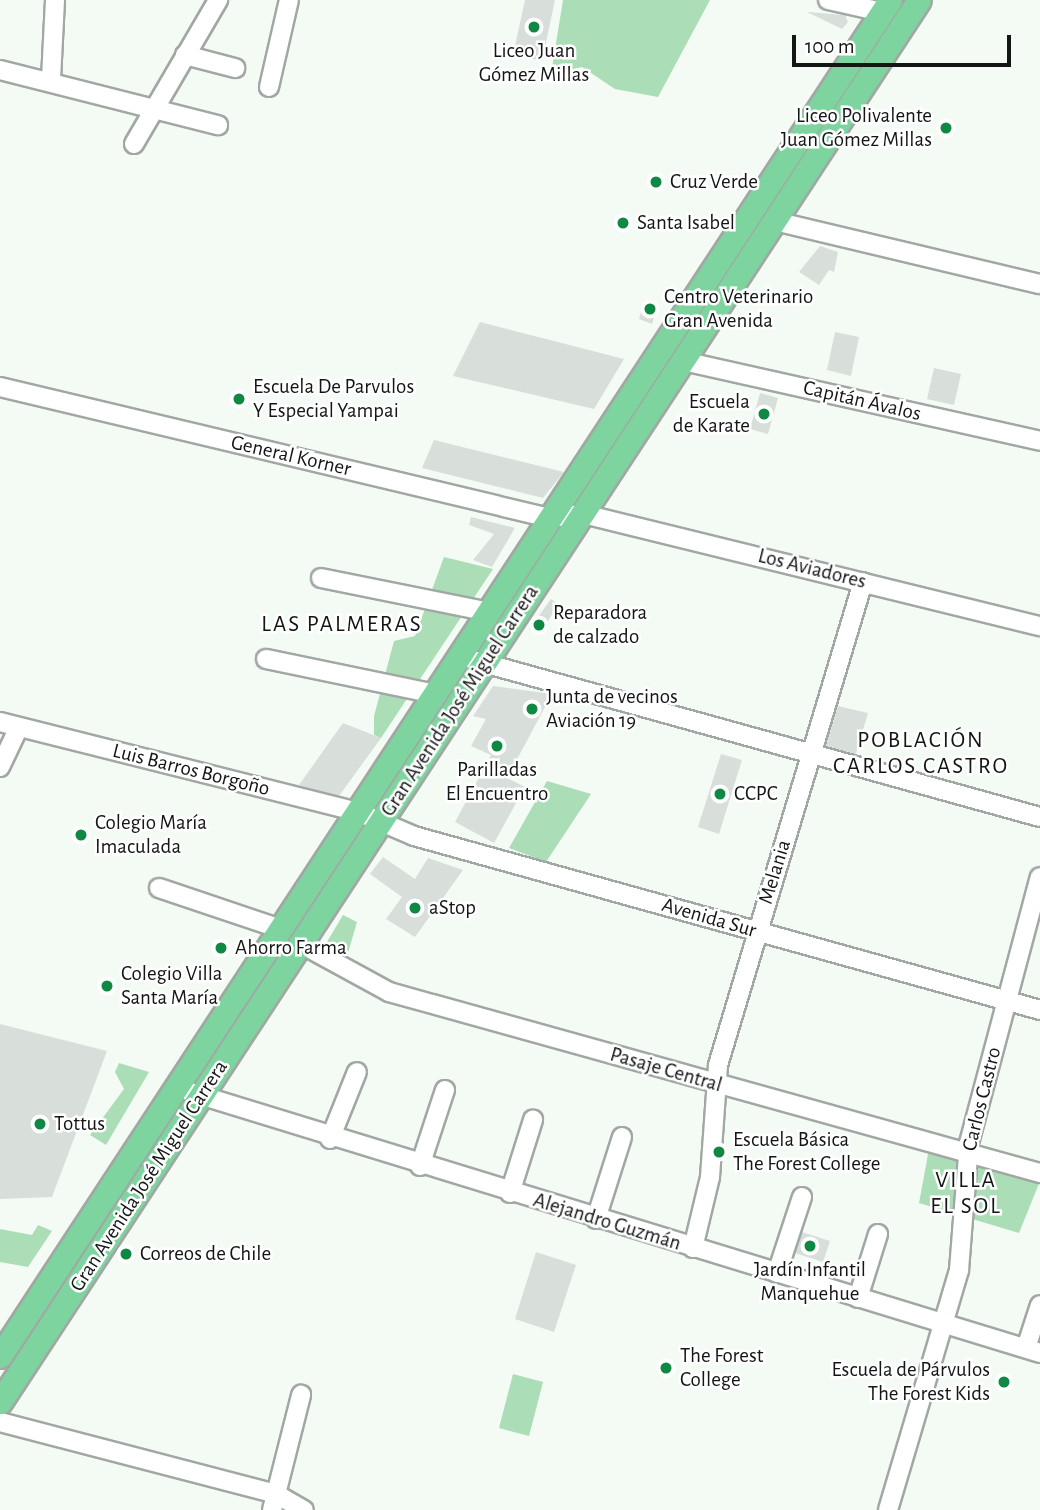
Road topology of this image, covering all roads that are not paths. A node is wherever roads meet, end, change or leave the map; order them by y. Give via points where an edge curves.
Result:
1 (54, 0) edge
2 (218, 0) edge
3 (289, 0) edge
4 (828, 0) edge
5 (919, 0) edge
6 (886, 6) edge
7 (891, 43) junction
8 (186, 55) junction
9 (235, 68) dead end
10 (0, 70) edge
11 (51, 79) junction
12 (269, 87) dead end
13 (155, 106) junction
14 (218, 125) dead end
15 (134, 144) dead end
16 (763, 194) junction
17 (775, 221) junction
18 (1040, 284) edge
19 (683, 361) junction
20 (0, 387) edge
21 (1040, 441) edge
22 (583, 514) junction
23 (550, 518) junction
24 (321, 578) dead end
25 (863, 582) junction
26 (489, 612) junction
27 (1040, 626) edge
28 (461, 654) junction
29 (266, 659) dead end
30 (483, 665) junction
31 (435, 694) junction
32 (0, 722) edge
33 (19, 727) junction
34 (811, 754) junction
35 (0, 767) edge
36 (358, 812) junction
37 (1040, 817) edge
38 (379, 825) junction
39 (1040, 877) edge
40 (159, 888) dead end
41 (281, 929) junction
42 (757, 932) junction
43 (301, 944) junction
44 (1007, 1001) junction
45 (1040, 1010) edge
46 (357, 1072) dead end
47 (178, 1084) junction
48 (714, 1084) junction
49 (445, 1090) dead end
50 (200, 1098) junction
51 (533, 1120) dead end
52 (622, 1137) dead end
53 (330, 1139) junction
54 (967, 1153) junction
55 (420, 1166) junction
56 (1040, 1173) edge
57 (510, 1193) junction
58 (802, 1197) dead end
59 (596, 1219) junction
60 (878, 1234) dead end
61 (693, 1248) junction
62 (777, 1273) junction
63 (858, 1298) junction
64 (1040, 1306) edge
65 (943, 1323) junction
66 (1033, 1351) edge
67 (0, 1356) edge
68 (301, 1395) dead end
69 (0, 1402) edge
70 (0, 1422) edge
71 (274, 1502) edge
72 (304, 1510) edge
73 (888, 1510) edge

1 - 11 street
2 - 8 street
3 - 12 street
4 - 6 street
5 - 7 main road, Gran Avenida José Miguel Carrera
6 - 7 main road
6 - 16 main road, Gran Avenida José Miguel Carrera
7 - 17 main road, Gran Avenida José Miguel Carrera
8 - 9 street
8 - 13 street
10 - 11 street
11 - 13 street
13 - 14 street
13 - 15 street
16 - 17 main road
16 - 23 main road, Gran Avenida José Miguel Carrera
17 - 18 street
17 - 19 main road, Gran Avenida José Miguel Carrera
19 - 21 street, Capitán Ávalos
19 - 22 main road, Gran Avenida José Miguel Carrera
20 - 23 street, General Korner
22 - 23 street, General Korner
22 - 25 street, Los Aviadores
22 - 30 main road, Gran Avenida José Miguel Carrera
23 - 26 main road, Gran Avenida José Miguel Carrera
24 - 26 street
25 - 27 street, Los Aviadores
25 - 34 street, Melania
26 - 28 main road, Gran Avenida José Miguel Carrera
28 - 30 street
28 - 31 main road, Gran Avenida José Miguel Carrera
29 - 31 street
30 - 34 street
30 - 38 main road, Gran Avenida José Miguel Carrera
31 - 36 main road, Gran Avenida José Miguel Carrera
32 - 33 street, Luis Barros Borgoño
33 - 35 street
33 - 36 street, Luis Barros Borgoño
34 - 37 street
34 - 42 street, Melania
36 - 38 street, Luis Barros Borgoño
36 - 41 main road, Gran Avenida José Miguel Carrera
38 - 42 street, Avenida Sur
38 - 43 main road, Gran Avenida José Miguel Carrera
39 - 44 street, Carlos Castro
40 - 41 street
41 - 47 main road, Gran Avenida José Miguel Carrera
42 - 44 street, Avenida Sur
42 - 48 street, Melania
43 - 48 street, Pasaje Central via 389,992
43 - 50 main road, Gran Avenida José Miguel Carrera
44 - 45 street, Avenida Sur
44 - 54 street, Carlos Castro
46 - 53 street
47 - 50 street, Alejandro Guzmán
47 - 67 main road, Gran Avenida José Miguel Carrera
48 - 54 street, Pasaje Central
48 - 61 street, Melania via 710,1177
49 - 55 street
50 - 53 street, Alejandro Guzmán
50 - 69 main road, Gran Avenida José Miguel Carrera
51 - 57 street
52 - 59 street
53 - 55 street, Alejandro Guzmán
54 - 56 street, Pasaje Central
54 - 65 street, Carlos Castro via 962,1255
55 - 57 street, Alejandro Guzmán
57 - 59 street, Alejandro Guzmán
58 - 62 street
59 - 61 street, Alejandro Guzmán
60 - 63 street
61 - 62 street, Alejandro Guzmán
62 - 63 street, Alejandro Guzmán
63 - 65 street, Alejandro Guzmán
64 - 66 street
65 - 66 street, Alejandro Guzmán
65 - 73 street, Carlos Castro
68 - 71 street
70 - 71 street
71 - 72 street

